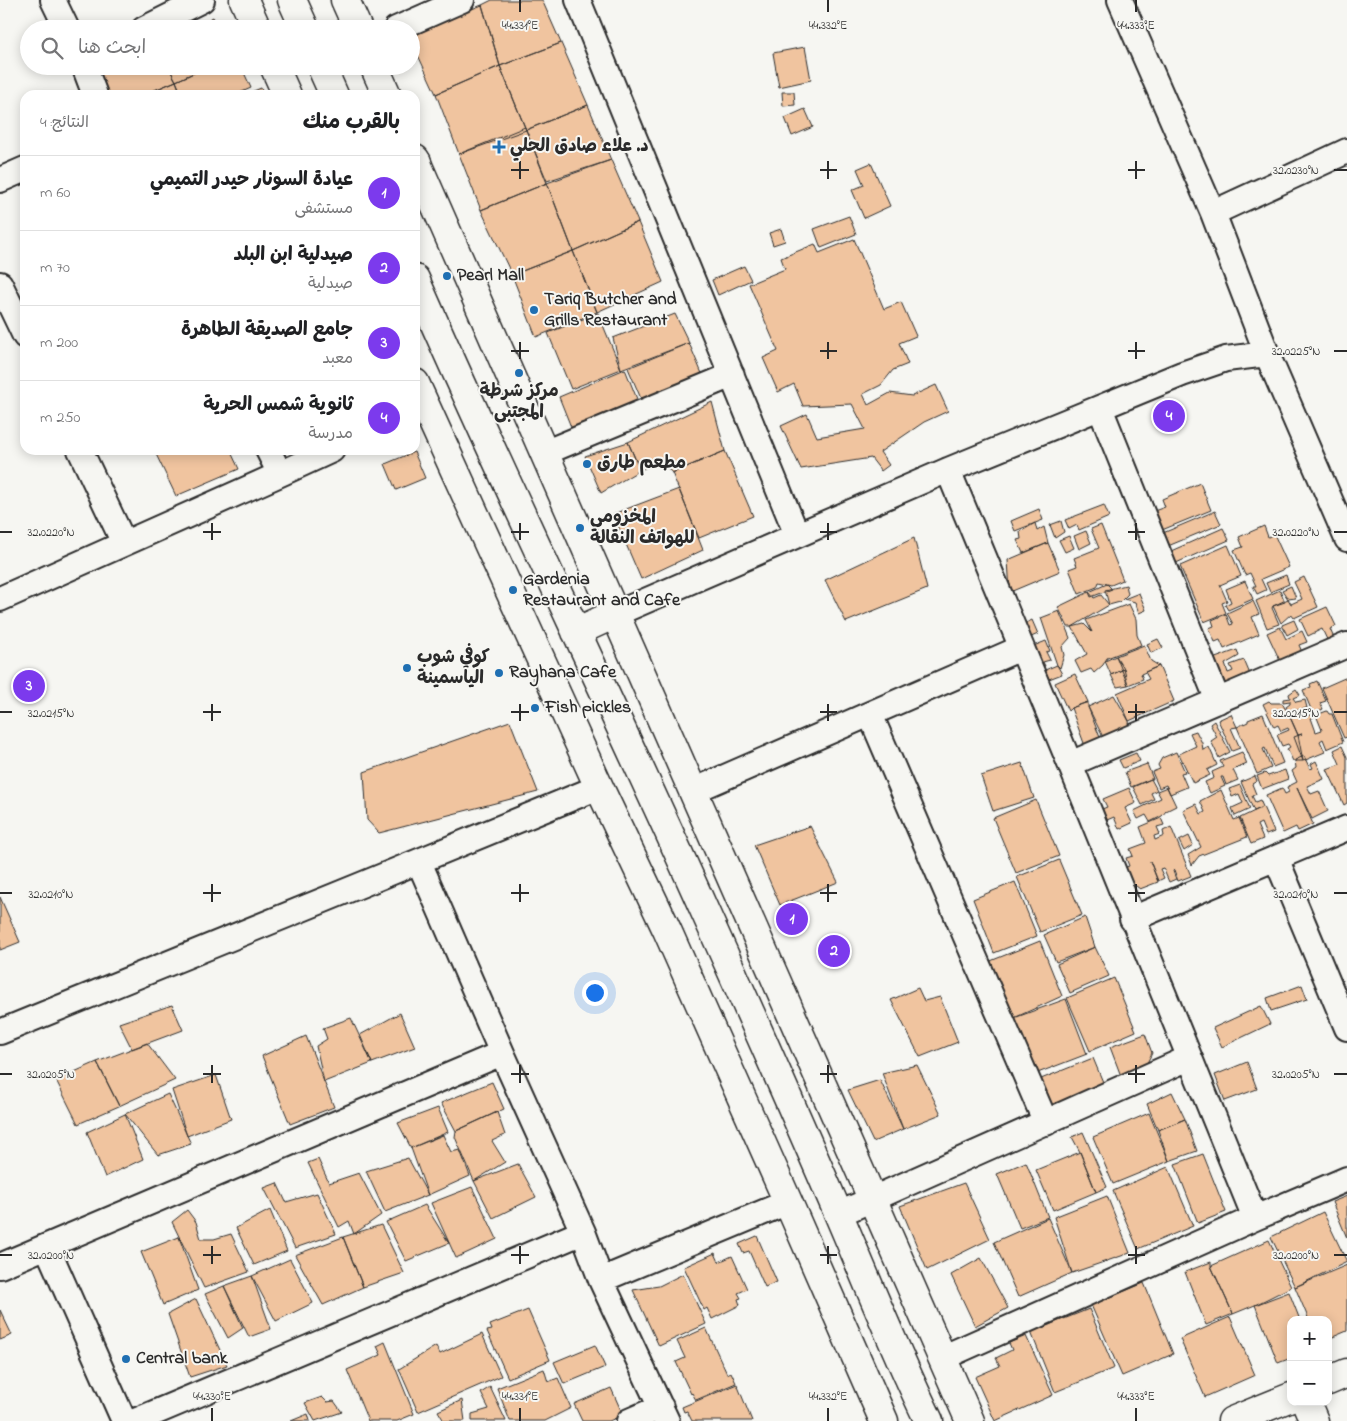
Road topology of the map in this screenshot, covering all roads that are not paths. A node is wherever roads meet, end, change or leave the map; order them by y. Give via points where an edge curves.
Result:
1 (53, 0) edge
2 (202, 0) edge
3 (244, 0) edge
4 (292, 0) edge
5 (345, 0) edge
6 (462, 0) edge
7 (578, 0) edge
8 (1128, 3) edge
9 (62, 20) edge
10 (162, 20) edge
11 (253, 20) edge
12 (301, 20) edge
13 (354, 20) edge
14 (416, 20) edge
15 (87, 75) edge
16 (278, 75) edge
17 (325, 75) edge
18 (378, 75) edge
19 (93, 90) edge
20 (285, 90) edge
21 (332, 90) edge
22 (385, 90) edge
23 (1347, 151) edge
24 (20, 170) edge
25 (420, 170) edge
26 (0, 180) edge
27 (1213, 213) junction
28 (0, 284) edge
29 (420, 290) edge
30 (20, 326) edge
31 (1267, 354) junction
32 (732, 375) junction
33 (420, 404) edge
34 (1100, 408) junction
35 (544, 453) junction
36 (82, 455) edge
37 (270, 455) edge
38 (321, 455) edge
39 (948, 470) junction
40 (280, 474) junction
41 (797, 535) junction
42 (1347, 539) edge
43 (124, 544) junction
44 (0, 599) edge
45 (615, 614) junction
46 (576, 632) junction
47 (1347, 645) edge
48 (1021, 648) junction
49 (1218, 701) junction
50 (870, 714) junction
51 (1070, 764) junction
52 (599, 787) junction
53 (693, 791) junction
54 (1347, 828) edge
55 (1276, 858) junction
56 (419, 862) junction
57 (706, 914) junction
58 (1132, 918) junction
59 (667, 930) junction
60 (1347, 1028) edge
61 (0, 1032) edge
62 (502, 1053) junction
63 (1190, 1058) junction
64 (1046, 1122) junction
65 (1347, 1179) edge
66 (872, 1199) junction
67 (788, 1202) junction
68 (839, 1214) junction
69 (1255, 1218) junction
70 (583, 1232) junction
71 (47, 1247) junction
72 (0, 1266) edge
73 (601, 1280) junction
74 (942, 1358) junction
75 (1347, 1373) edge
76 (1332, 1379) edge
77 (1287, 1398) edge
78 (1308, 1406) edge
79 (664, 1414) edge
80 (124, 1421) edge
81 (135, 1421) edge
82 (629, 1421) edge
83 (884, 1421) edge
84 (929, 1421) edge
85 (970, 1421) edge
86 (1232, 1421) edge
87 (1314, 1421) edge

1 - 9 street
2 - 10 street
3 - 11 main road
4 - 12 main road
5 - 13 main road
6 - 14 street
7 - 32 street
8 - 27 street
15 - 19 street
16 - 20 main road
17 - 21 main road
18 - 22 main road
23 - 27 street
24 - 26 street
25 - 35 main road
27 - 31 street
28 - 30 street
29 - 46 main road
31 - 34 street via 1226,359
31 - 42 street
32 - 35 street
32 - 41 street
33 - 52 main road
34 - 39 street
34 - 49 street
35 - 45 main road
36 - 43 street
37 - 40 street
38 - 40 street
39 - 41 street
39 - 48 street
40 - 43 street
41 - 45 street
43 - 44 street
45 - 46 main road
45 - 53 main road
46 - 57 main road
47 - 49 street
48 - 50 street
48 - 51 street
49 - 51 street
50 - 53 street
50 - 64 street
51 - 58 street
52 - 56 street
52 - 59 main road
53 - 66 main road
54 - 55 street
55 - 58 street
55 - 60 street
56 - 61 street
56 - 62 street
57 - 59 main road
57 - 68 main road
58 - 63 street
59 - 67 main road
62 - 70 street
62 - 71 street
63 - 64 street
63 - 69 street
64 - 66 street
65 - 69 street
66 - 68 street
66 - 74 main road
67 - 73 street
67 - 83 main road
68 - 84 main road
69 - 74 street
70 - 73 street
70 - 81 street
71 - 72 street
71 - 80 street
73 - 79 street
74 - 85 main road
75 - 76 main road
77 - 86 main road
78 - 87 main road
79 - 82 street

